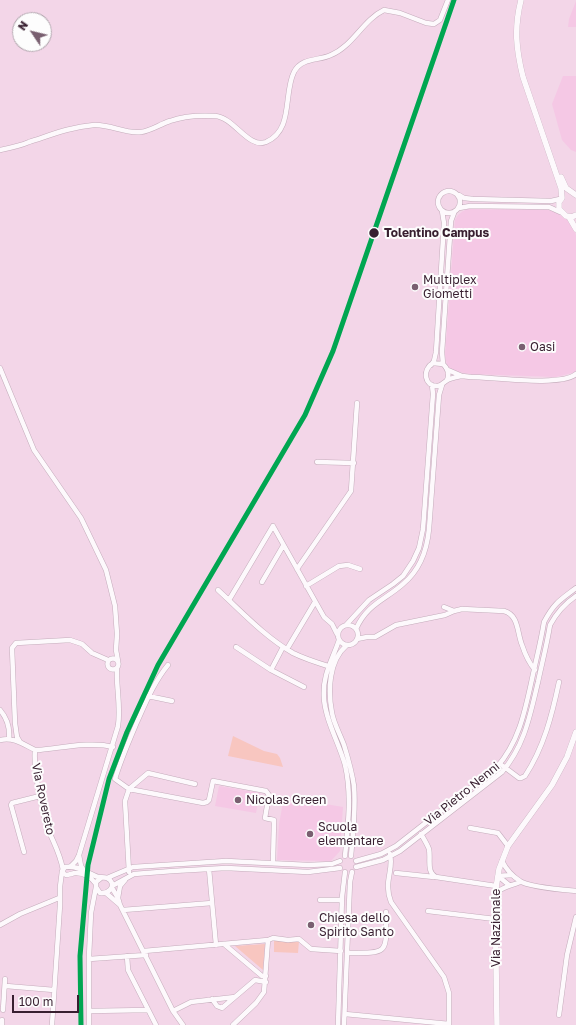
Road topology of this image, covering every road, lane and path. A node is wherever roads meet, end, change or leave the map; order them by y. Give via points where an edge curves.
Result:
1 (448, 0) edge
2 (521, 0) edge
3 (0, 150) edge
4 (552, 157) junction
5 (459, 195) junction
6 (575, 195) edge
7 (561, 198) junction
8 (459, 208) junction
9 (442, 211) junction
10 (561, 212) junction
11 (454, 213) junction
12 (576, 215) edge
13 (569, 217) junction
14 (576, 229) edge
15 (443, 364) junction
16 (431, 365) junction
17 (0, 368) edge
18 (448, 370) junction
19 (575, 375) edge
20 (462, 376) junction
21 (447, 380) junction
22 (432, 384) junction
23 (442, 385) junction
24 (357, 403) dead end
25 (317, 462) dead end
26 (354, 464) junction
27 (284, 546) junction
28 (297, 569) junction
29 (360, 569) dead end
30 (262, 582) dead end
31 (576, 584) edge
32 (306, 586) junction
33 (576, 588) edge
34 (218, 590) dead end
35 (567, 594) junction
36 (576, 596) edge
37 (229, 600) junction
38 (315, 602) junction
39 (444, 607) dead end
40 (454, 611) junction
41 (332, 624) junction
42 (345, 625) junction
43 (356, 630) junction
44 (337, 634) junction
45 (367, 637) junction
46 (357, 639) junction
47 (339, 640) junction
48 (541, 641) junction
49 (547, 642) junction
50 (347, 645) junction
51 (236, 647) dead end
52 (285, 648) junction
53 (116, 650) junction
54 (109, 660) junction
55 (118, 662) junction
56 (168, 665) dead end
57 (330, 667) junction
58 (117, 668) junction
59 (112, 669) junction
60 (271, 670) junction
61 (534, 670) junction
62 (540, 671) junction
63 (116, 679) junction
64 (559, 682) dead end
65 (304, 687) dead end
66 (148, 696) junction
67 (172, 701) dead end
68 (0, 710) edge
69 (5, 717) junction
70 (15, 723) junction
71 (7, 724) junction
72 (576, 732) edge
73 (9, 739) junction
74 (0, 740) edge
75 (20, 742) junction
76 (113, 747) junction
77 (35, 750) junction
78 (500, 764) junction
79 (505, 768) junction
80 (195, 784) dead end
81 (129, 789) junction
82 (40, 796) junction
83 (348, 819) junction
84 (354, 819) junction
85 (470, 828) dead end
86 (421, 834) junction
87 (508, 846) junction
88 (388, 851) junction
89 (24, 852) dead end
90 (79, 855) junction
91 (345, 856) junction
92 (351, 856) junction
93 (390, 857) junction
94 (340, 861) junction
95 (356, 861) junction
96 (502, 861) junction
97 (256, 863) junction
98 (274, 864) junction
99 (70, 867) junction
100 (356, 867) junction
101 (340, 868) junction
102 (83, 869) junction
103 (128, 869) junction
104 (208, 869) junction
105 (255, 870) junction
106 (63, 871) junction
107 (345, 872) junction
108 (352, 872) junction
109 (396, 873) dead end
110 (512, 875) junction
111 (68, 876) junction
112 (129, 876) junction
113 (498, 876) junction
114 (436, 877) junction
115 (101, 878) junction
116 (107, 878) junction
117 (520, 882) junction
118 (509, 884) junction
119 (96, 886) junction
120 (496, 886) junction
121 (60, 887) junction
122 (112, 887) junction
123 (576, 891) edge
124 (104, 893) junction
125 (495, 894) junction
126 (60, 898) junction
127 (118, 898) junction
128 (94, 900) junction
129 (320, 900) dead end
130 (342, 900) junction
131 (212, 903) junction
132 (120, 905) junction
133 (123, 910) junction
134 (428, 911) dead end
135 (386, 912) dead end
136 (576, 917) edge
137 (495, 919) junction
138 (0, 925) edge
139 (268, 940) junction
140 (224, 944) junction
141 (216, 945) junction
142 (341, 951) junction
143 (145, 953) junction
144 (347, 954) junction
145 (127, 956) junction
146 (89, 959) junction
147 (266, 976) junction
148 (5, 979) dead end
149 (266, 982) junction
150 (6, 986) junction
151 (54, 990) junction
152 (235, 997) junction
153 (212, 999) junction
154 (3, 1010) dead end
155 (148, 1010) junction
156 (173, 1010) junction
157 (89, 1011) junction
158 (345, 1014) junction
159 (559, 1016) dead end
160 (449, 1024) edge
161 (52, 1025) edge
162 (89, 1025) edge
163 (156, 1025) edge
164 (183, 1025) edge
165 (233, 1025) edge
166 (338, 1025) edge
167 (344, 1025) edge
168 (497, 1025) edge

1 - 3 street via 440,20 434,24 384,10 331,56 298,66 291,82 286,116 281,128 274,138 265,143 250,140 226,120 217,116 202,115 186,116 142,132 96,125 84,126
2 - 4 main road via 516,31 519,61
4 - 6 main road via 566,188
4 - 7 main road via 561,188
5 - 7 street via 473,199 551,201
5 - 8 street
5 - 9 street via 453,191 441,194 438,204
6 - 7 main road via 567,194
7 - 10 main road
8 - 10 street via 549,207
8 - 11 street
9 - 11 street
9 - 16 street via 444,223 436,352
10 - 13 main road
11 - 15 street
12 - 13 main road
13 - 14 main road
15 - 16 street
15 - 18 street
16 - 22 street via 426,370 426,376
17 - 53 street via 34,450 81,518 106,572 115,606
18 - 20 street
18 - 21 street
19 - 20 street via 562,379 531,381
20 - 21 street
21 - 23 street
22 - 23 street
22 - 42 street via 424,521 419,548 403,576 369,600
23 - 43 street via 439,395 426,549 417,569 407,581 375,604 361,619
24 - 26 street
25 - 26 street
26 - 28 street via 351,491
27 - 28 street
27 - 30 street
27 - 37 street via 272,526
28 - 32 street
29 - 32 street via 348,565 339,566
31 - 35 street
32 - 38 street
33 - 35 street, Via Pietro Nenni
34 - 37 street
35 - 48 street, Via Pietro Nenni via 551,609 544,622
36 - 49 street, Via Pietro Nenni via 556,612 550,625
37 - 52 street
38 - 41 street via 324,618
38 - 52 street
39 - 40 street
40 - 45 street via 396,625 375,637
40 - 61 street via 508,612 517,625 521,644
41 - 42 street
41 - 44 street
42 - 43 street
42 - 44 street
43 - 45 street
43 - 46 street
44 - 47 street
45 - 46 street
46 - 50 street via 353,644
47 - 50 street
47 - 57 street
48 - 49 street
48 - 61 street, Via Pietro Nenni
49 - 62 street, Via Pietro Nenni
50 - 57 street
51 - 60 street
52 - 57 street
52 - 60 street
53 - 54 street
53 - 55 street
54 - 55 street via 116,659
54 - 59 street via 108,666
54 - 70 street via 70,640 16,643 12,648
55 - 58 street
56 - 66 street
57 - 83 street via 324,698 327,715 345,766
57 - 84 street via 332,715 350,766 354,786
58 - 59 street
58 - 63 street
59 - 63 street
60 - 65 street
61 - 62 street
61 - 78 street, Via Pietro Nenni via 516,739
62 - 79 street, Via Pietro Nenni via 530,719 522,741
63 - 76 street via 119,718
64 - 79 street via 547,730 532,766 521,778
66 - 67 street
66 - 81 street via 115,779
68 - 69 street
69 - 70 street
69 - 71 street
70 - 71 street
70 - 75 street
71 - 73 street
72 - 87 main road, Via Nazionale via 567,757 552,785
73 - 74 street
73 - 75 street
75 - 77 street
76 - 77 street via 101,745
76 - 90 street
77 - 82 street, Via Rovereto
78 - 79 street
78 - 88 street, Via Pietro Nenni
79 - 86 street, Via Pietro Nenni
80 - 81 street via 148,773
81 - 98 street via 203,803 209,800 213,781 266,791 268,793 265,818 274,820
81 - 103 street via 125,801
82 - 89 street via 11,805
82 - 106 street, Via Rovereto via 47,826 61,857
83 - 84 street
83 - 91 street
84 - 92 street
85 - 87 street via 498,833
86 - 93 street, Via Pietro Nenni
86 - 114 street via 429,849 430,872
87 - 96 main road, Via Nazionale
88 - 93 street
88 - 95 street, Via Pietro Nenni
90 - 99 street
90 - 102 street
91 - 92 street
91 - 94 street
92 - 95 street
93 - 100 street, Via Pietro Nenni
93 - 160 street via 388,894 444,977 449,993
94 - 98 street via 332,864
94 - 101 street
95 - 100 street
96 - 110 street
96 - 113 main road, Via Nazionale
97 - 98 street
97 - 103 street via 208,862
97 - 105 street
99 - 102 street
99 - 106 street via 65,867
100 - 108 street
101 - 105 street via 308,872
101 - 107 street
102 - 115 street
103 - 112 street
103 - 116 street
104 - 105 street
104 - 112 street
104 - 131 street
106 - 111 street
106 - 121 street
107 - 108 street
107 - 130 street
108 - 144 street
109 - 114 street
110 - 113 street
110 - 117 street
111 - 119 street via 84,874
111 - 121 street
112 - 122 street
112 - 127 street via 120,886
113 - 118 street
113 - 120 main road, Via Nazionale
114 - 120 street
115 - 116 street
115 - 119 street via 97,880
116 - 122 street via 111,881
117 - 118 street
117 - 123 street
118 - 125 street
119 - 124 street via 98,891
119 - 128 street
120 - 125 main road, Via Nazionale
121 - 126 street
122 - 124 street
122 - 127 street
124 - 128 street
124 - 132 street
125 - 137 main road, Via Nazionale
126 - 138 street
126 - 151 street
127 - 132 street
128 - 146 street
129 - 130 street
130 - 142 street
131 - 133 street
131 - 141 street
132 - 133 street
133 - 143 street
134 - 137 street
135 - 144 street via 386,944 383,950 376,953
136 - 159 street via 567,955
137 - 168 main road, Via Nazionale
139 - 140 street
139 - 142 street via 299,939 311,949
139 - 147 street
140 - 141 street
140 - 147 street via 262,976
141 - 143 street
142 - 166 street
143 - 145 street
143 - 156 street
144 - 158 street
145 - 146 street
145 - 155 street via 128,970
146 - 157 street
147 - 149 street
148 - 150 street
149 - 152 street via 255,980
149 - 165 street via 260,999
150 - 151 street
150 - 154 street
151 - 161 street
152 - 153 street
152 - 153 street via 222,1008
153 - 156 street via 191,1002
155 - 157 street
155 - 163 street
156 - 164 street
157 - 162 street
158 - 160 street
158 - 167 street

